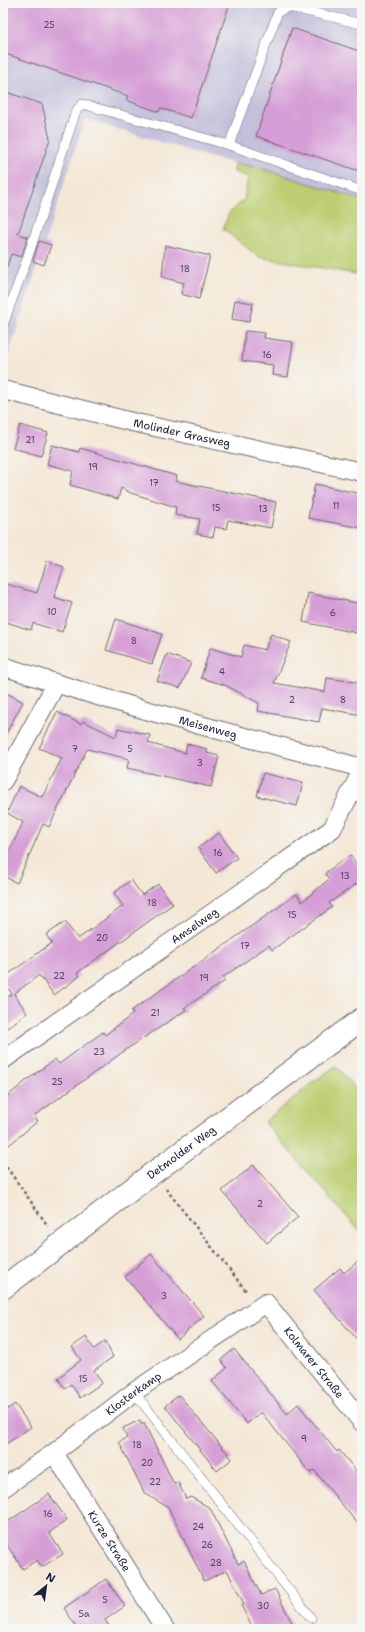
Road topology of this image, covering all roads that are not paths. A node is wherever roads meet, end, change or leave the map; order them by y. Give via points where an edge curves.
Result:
1 (362, 24) edge
2 (229, 145) junction
3 (362, 191) edge
4 (3, 325) edge
5 (3, 390) edge
6 (362, 472) edge
7 (3, 666) edge
8 (56, 684) junction
9 (362, 768) edge
10 (362, 771) edge
11 (3, 781) edge
12 (362, 1019) edge
13 (3, 1060) edge
14 (3, 1288) edge
15 (263, 1306) joint
16 (134, 1392) junction
17 (362, 1422) edge
18 (54, 1453) junction
19 (3, 1488) edge
20 (311, 1618) dead end
21 (165, 1629) edge

1 - 2 lane via 289,7 278,12
2 - 3 lane
2 - 4 lane via 82,104 76,111
5 - 6 street, Molinder Grasweg via 132,422
7 - 8 street, Meisenweg
8 - 9 street, Meisenweg
8 - 11 street
10 - 13 street, Amselweg via 332,829
12 - 14 street, Detmolder Weg via 153,1173
15 - 16 street, Klosterkamp
15 - 17 street, Kolmarer Straße
16 - 18 street, Klosterkamp
16 - 20 lane
18 - 19 street, Klosterkamp
18 - 21 street, Kurze Straße

